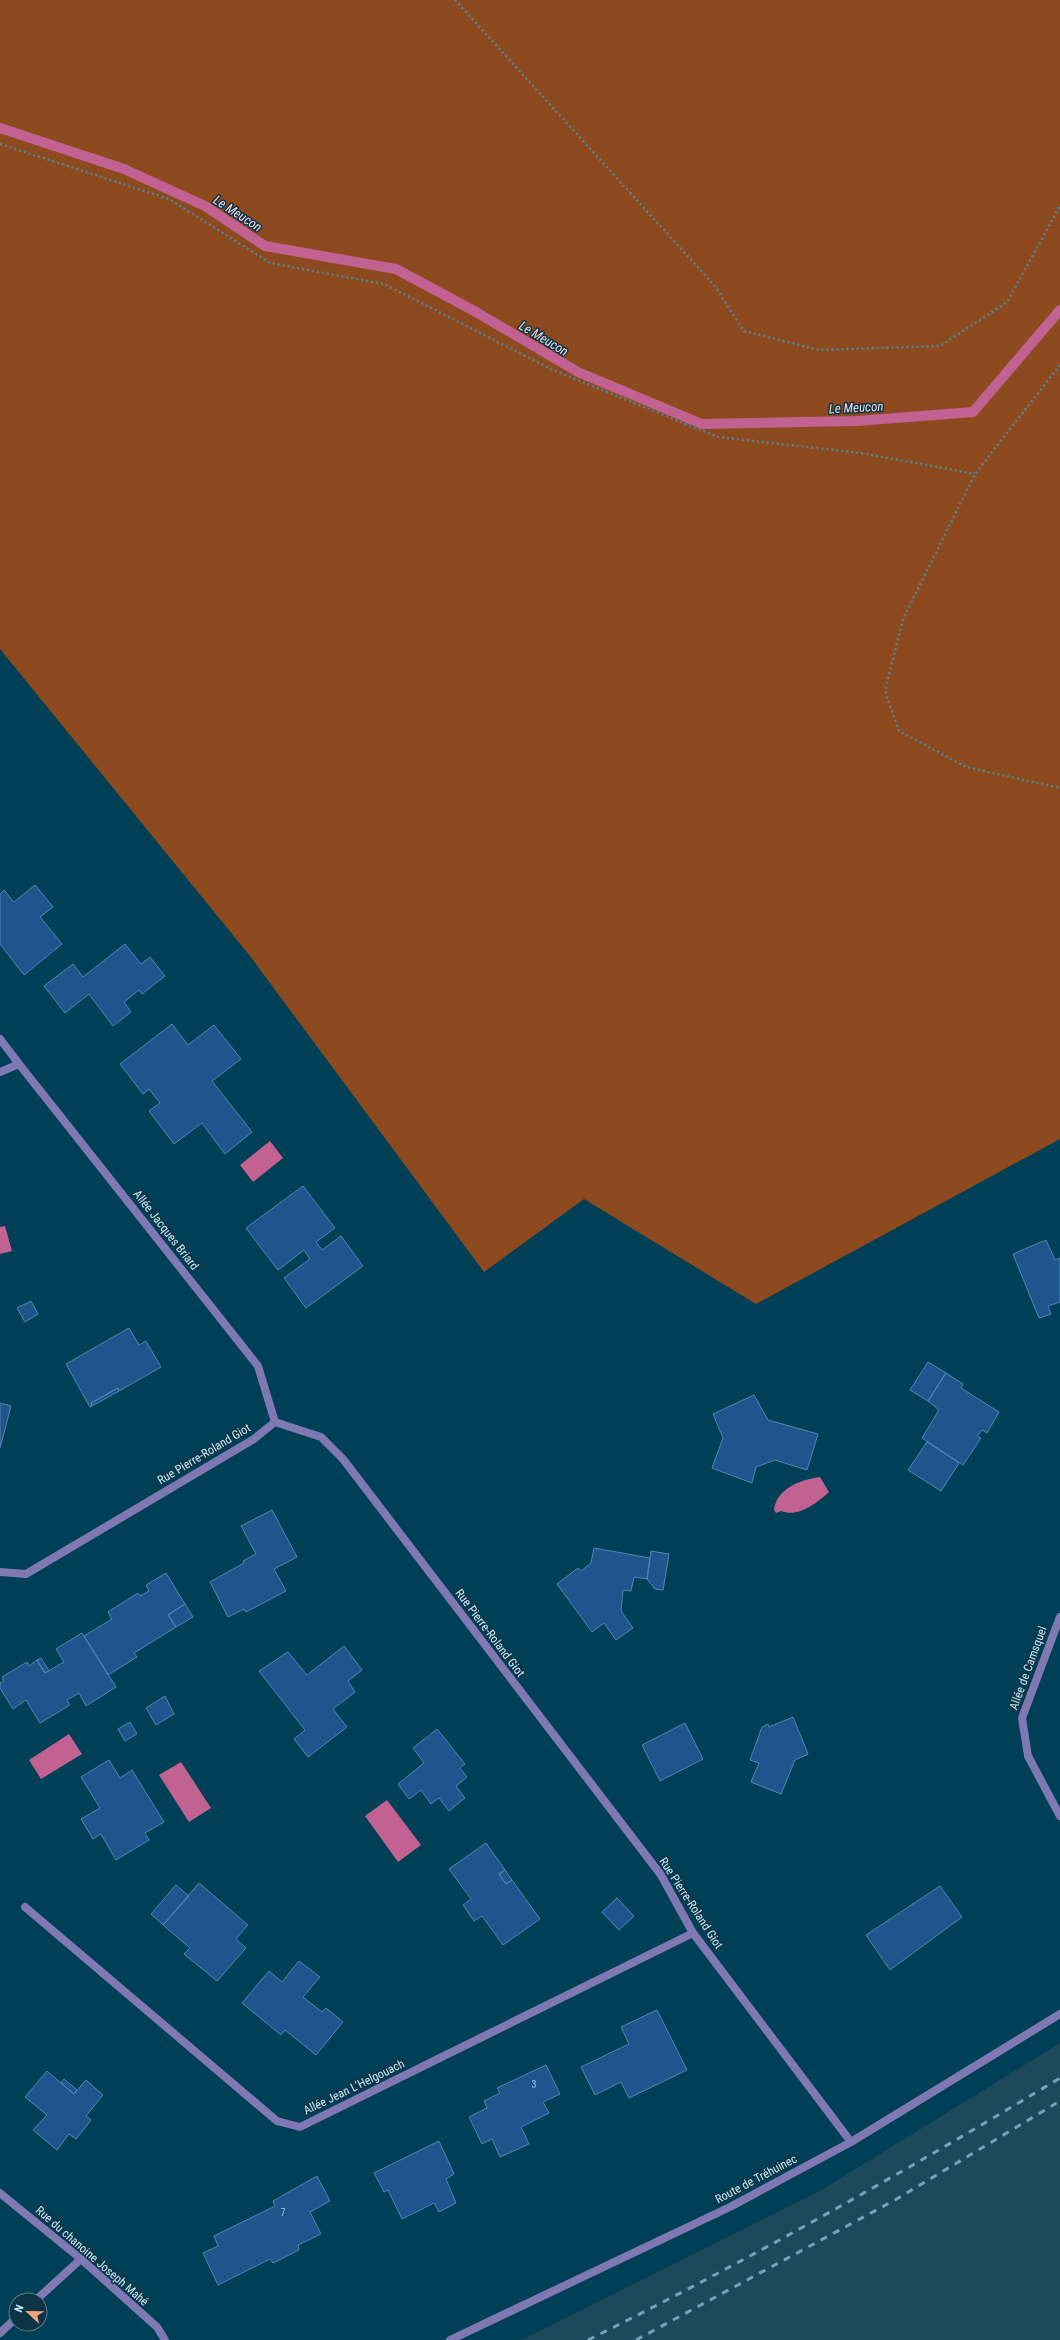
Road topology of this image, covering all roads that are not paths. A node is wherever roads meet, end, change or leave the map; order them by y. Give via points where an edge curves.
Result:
1 (0, 1039) edge
2 (19, 1064) junction
3 (0, 1072) edge
4 (275, 1422) junction
5 (0, 1572) edge
6 (1060, 1616) edge
7 (1060, 1816) edge
8 (24, 1906) dead end
9 (693, 1933) junction
10 (1060, 2014) edge
11 (851, 2142) junction
12 (0, 2193) edge
13 (81, 2259) junction
14 (45, 2292) edge
15 (8, 2325) edge
16 (0, 2332) edge
17 (165, 2340) edge
18 (450, 2340) edge

1 - 2 street, Allée Jacques Briard
2 - 3 street
2 - 4 street, Allée Jacques Briard via 258,1366
4 - 5 street, Rue Pierre-Roland Giot via 254,1439 26,1574
4 - 9 street, Rue Pierre-Roland Giot via 321,1437 343,1459 662,1875
6 - 7 street, Allée de Camsquel via 1022,1718 1028,1756
8 - 9 street, Allée Jean L'Helgouach via 277,2121 300,2127
9 - 11 street, Rue Pierre-Roland Giot
10 - 11 street, Route de Tréhuinec
11 - 18 street, Route de Tréhuinec via 730,2207
12 - 13 street, Rue du chanoine Joseph Mahé
13 - 14 street
13 - 17 street, Rue du chanoine Joseph Mahé via 157,2327
15 - 16 street

